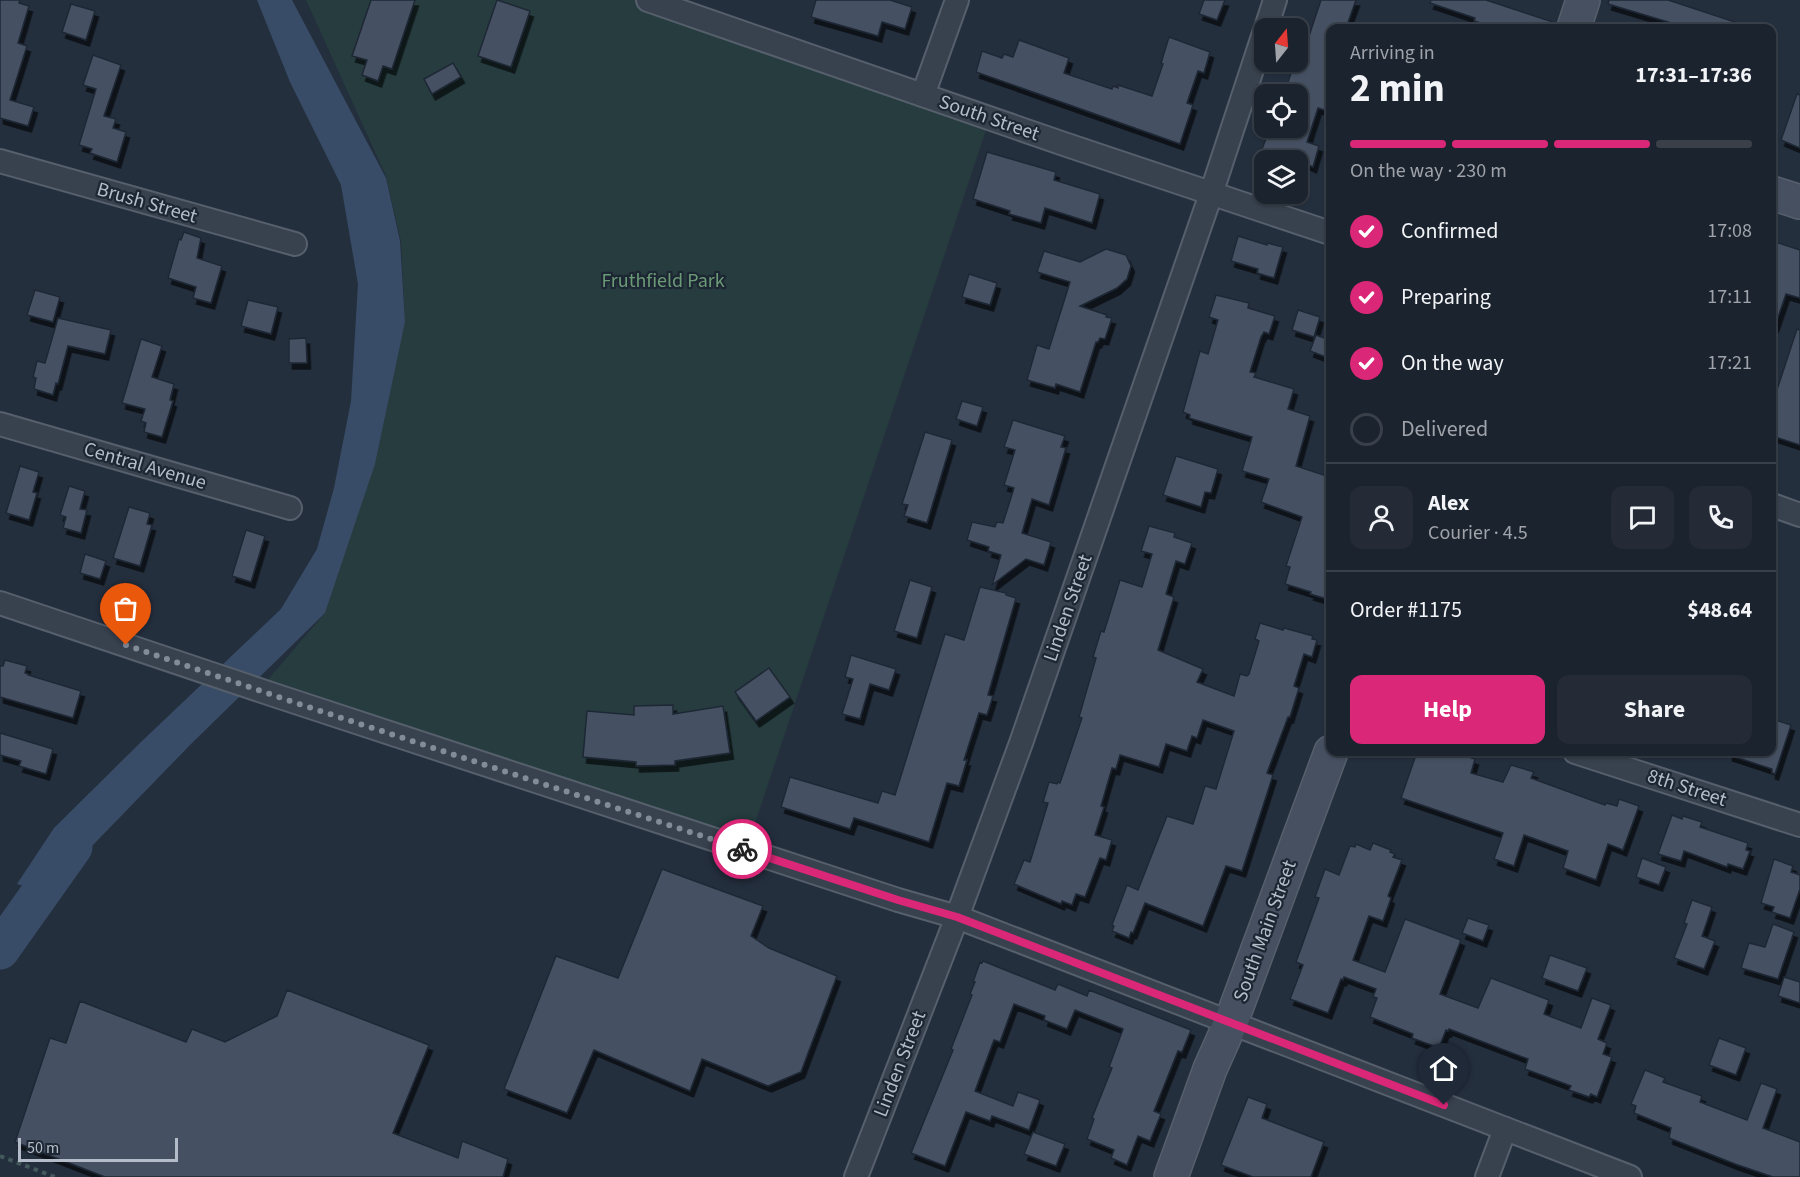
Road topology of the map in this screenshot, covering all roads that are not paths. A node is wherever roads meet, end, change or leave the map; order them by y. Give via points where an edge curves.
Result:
1 (957, 0) edge
2 (1275, 0) edge
3 (1583, 0) edge
4 (653, 1) edge
5 (1269, 18) edge
6 (1575, 24) edge
7 (1254, 64) edge
8 (923, 95) junction
9 (0, 161) edge
10 (1211, 194) junction
11 (1776, 194) edge
12 (1800, 202) edge
13 (1326, 232) edge
14 (295, 244) dead end
15 (0, 424) edge
16 (1776, 507) edge
17 (290, 508) dead end
18 (1800, 515) edge
19 (0, 603) edge
20 (1330, 756) edge
21 (1587, 756) edge
22 (1800, 825) edge
23 (957, 917) junction
24 (1231, 1022) junction
25 (1505, 1129) junction
26 (856, 1177) edge
27 (1171, 1177) edge
28 (1487, 1177) edge
29 (1630, 1177) edge

1 - 8 street
2 - 5 street, Linden Street
3 - 6 main road
4 - 8 street, South Street
7 - 10 street, Linden Street
8 - 10 street, South Street
9 - 14 street, Brush Street
10 - 13 street, South Street
10 - 23 street, Linden Street
11 - 12 main road
15 - 17 street, Central Avenue
16 - 18 street
19 - 23 street
20 - 24 main road, South Main Street
21 - 22 street, 8th Street
23 - 24 street
23 - 26 street, Linden Street
24 - 25 street
24 - 27 main road, South Main Street
25 - 28 street
25 - 29 street

